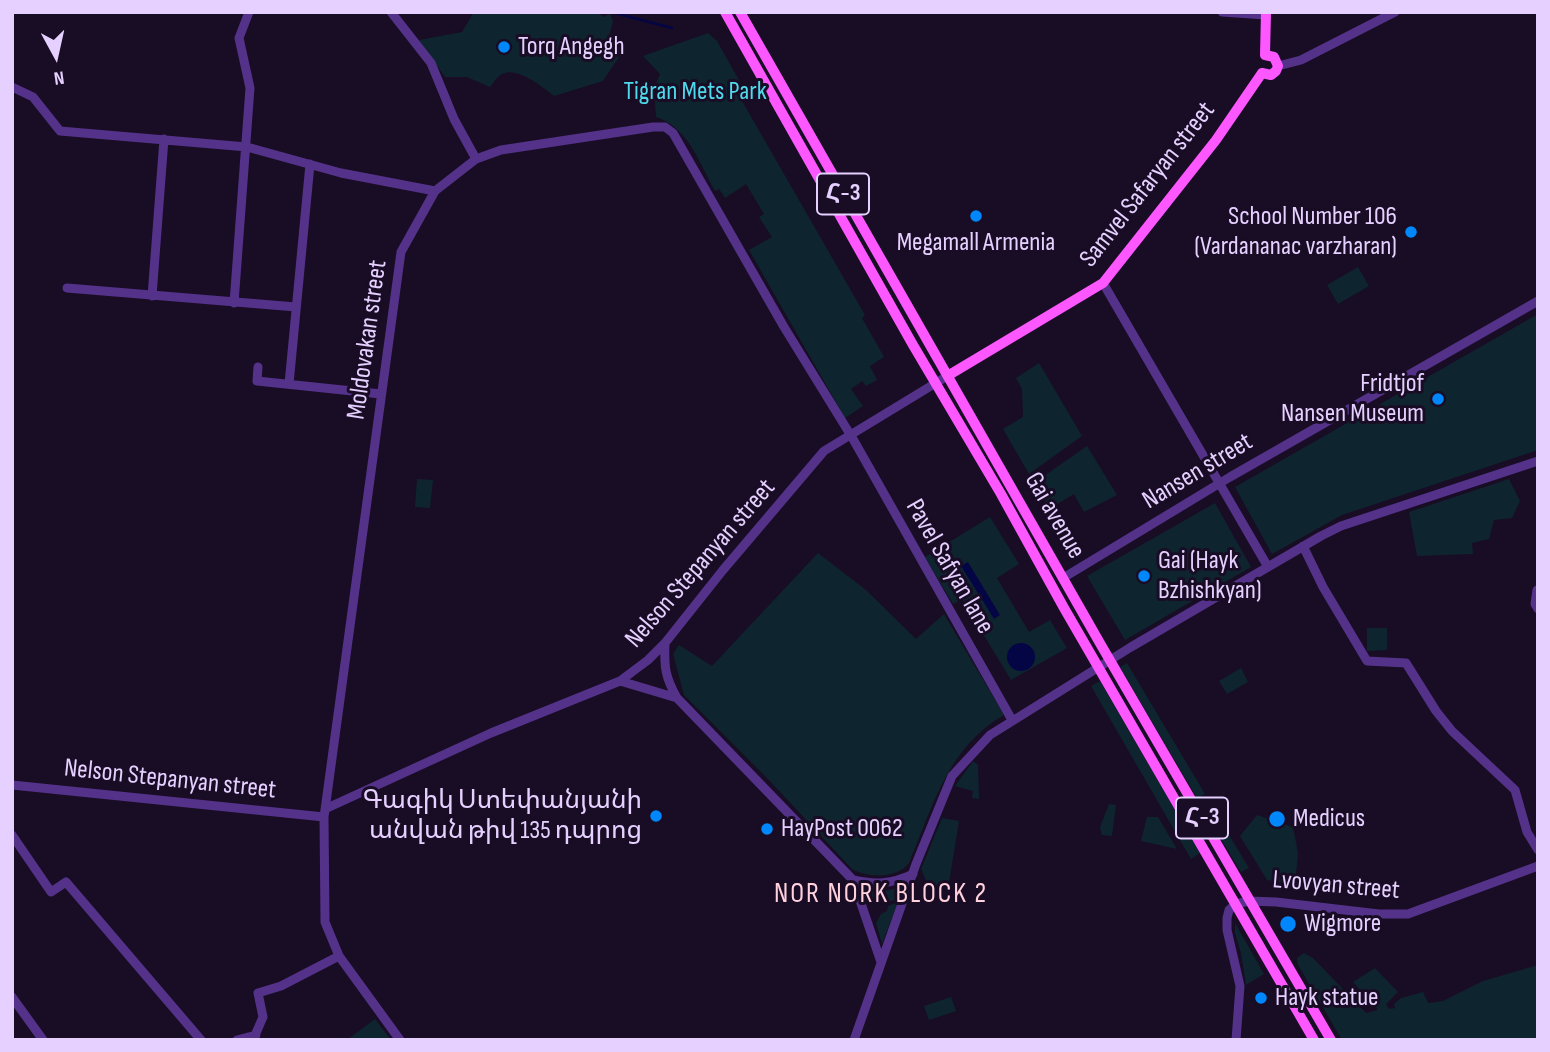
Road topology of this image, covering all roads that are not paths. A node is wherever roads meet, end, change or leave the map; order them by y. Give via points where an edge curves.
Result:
1 (249, 12) edge
2 (390, 12) edge
3 (724, 12) edge
4 (740, 12) edge
5 (1222, 12) edge
6 (1395, 12) edge
7 (1266, 14) edge
8 (1265, 55) junction
9 (1278, 66) junction
10 (1262, 73) junction
11 (12, 87) edge
12 (164, 139) junction
13 (247, 147) junction
14 (476, 159) junction
15 (310, 164) junction
16 (435, 191) junction
17 (1103, 283) junction
18 (68, 288) dead end
19 (152, 296) junction
20 (1538, 301) edge
21 (234, 303) junction
22 (296, 307) junction
23 (258, 368) dead end
24 (949, 375) junction
25 (936, 383) junction
26 (289, 384) junction
27 (381, 394) junction
28 (850, 435) junction
29 (1538, 461) edge
30 (1220, 484) junction
31 (1303, 546) junction
32 (1268, 567) junction
33 (1063, 578) junction
34 (1537, 590) edge
35 (1538, 609) edge
36 (665, 643) junction
37 (1110, 659) junction
38 (1098, 666) junction
39 (620, 681) junction
40 (677, 698) junction
41 (1012, 720) junction
42 (12, 785) edge
43 (324, 813) junction
44 (12, 835) edge
45 (1538, 850) edge
46 (1538, 866) edge
47 (913, 874) junction
48 (853, 880) junction
49 (1249, 901) junction
50 (1236, 904) junction
51 (339, 956) junction
52 (881, 962) junction
53 (12, 997) edge
54 (254, 1037) edge
55 (43, 1040) edge
56 (201, 1040) edge
57 (237, 1040) edge
58 (400, 1040) edge
59 (854, 1040) edge
60 (1237, 1040) edge
61 (1314, 1040) edge
62 (1331, 1040) edge

1 - 13 street via 239,38 250,88
2 - 14 street via 431,63
3 - 25 main road, Gai avenue / Հ-3
4 - 24 main road, Gai avenue / Հ-3
5 - 7 street
6 - 9 street via 1301,60
7 - 8 main road
8 - 9 main road via 1274,57
8 - 10 main road via 1258,62
9 - 10 main road via 1271,75
10 - 17 main road, Samvel Safaryan street via 1216,140
11 - 12 street via 33,97 60,131
12 - 13 street
12 - 19 street
13 - 15 street
13 - 21 street
14 - 16 street, Moldovakan street
14 - 28 street, Moldovakan street via 501,150 665,127 673,133
15 - 16 street
15 - 22 street
16 - 27 street, Moldovakan street via 401,252
17 - 24 main road, Samvel Safaryan street
17 - 30 street
18 - 19 street
19 - 21 street
20 - 30 street, Nansen street
21 - 22 street
22 - 26 street
23 - 26 street via 257,382
24 - 25 street, Nelson Stepanyan street
24 - 33 main road, Gai avenue / Հ-3
25 - 28 street, Nelson Stepanyan street
25 - 38 main road, Gai avenue / Հ-3
26 - 27 street
27 - 43 street, Moldovakan street
28 - 36 street, Nelson Stepanyan street via 824,451
28 - 41 street, Pavel Safyan lane
29 - 31 street via 1341,526
30 - 32 street
30 - 33 street, Nansen street
31 - 32 street
31 - 45 street via 1367,661 1406,663 1452,731 1515,790 1527,832
32 - 37 street
33 - 37 main road, Gai avenue / Հ-3
34 - 35 street
36 - 39 street, Nelson Stepanyan street
36 - 40 street via 667,681
37 - 38 street
37 - 49 main road, Gai avenue / Հ-3
38 - 41 street
38 - 50 main road, Gai avenue / Հ-3
39 - 40 street
39 - 43 street, Nelson Stepanyan street via 491,733
40 - 48 street
41 - 47 street via 990,735 952,776
42 - 43 street, Nelson Stepanyan street
43 - 51 street, Moldovakan street via 325,922
44 - 56 street via 51,892 66,881
46 - 49 street, Lvovyan street via 1408,914
47 - 48 street via 888,883
47 - 52 street
48 - 52 street
49 - 50 street
49 - 62 main road, Gai avenue / Հ-3
50 - 60 street via 1229,910 1227,930 1240,986
50 - 61 main road, Gai avenue / Հ-3
51 - 54 street via 258,993 263,1017
51 - 58 street, Moldovakan street
52 - 59 street
53 - 55 street
54 - 57 street

